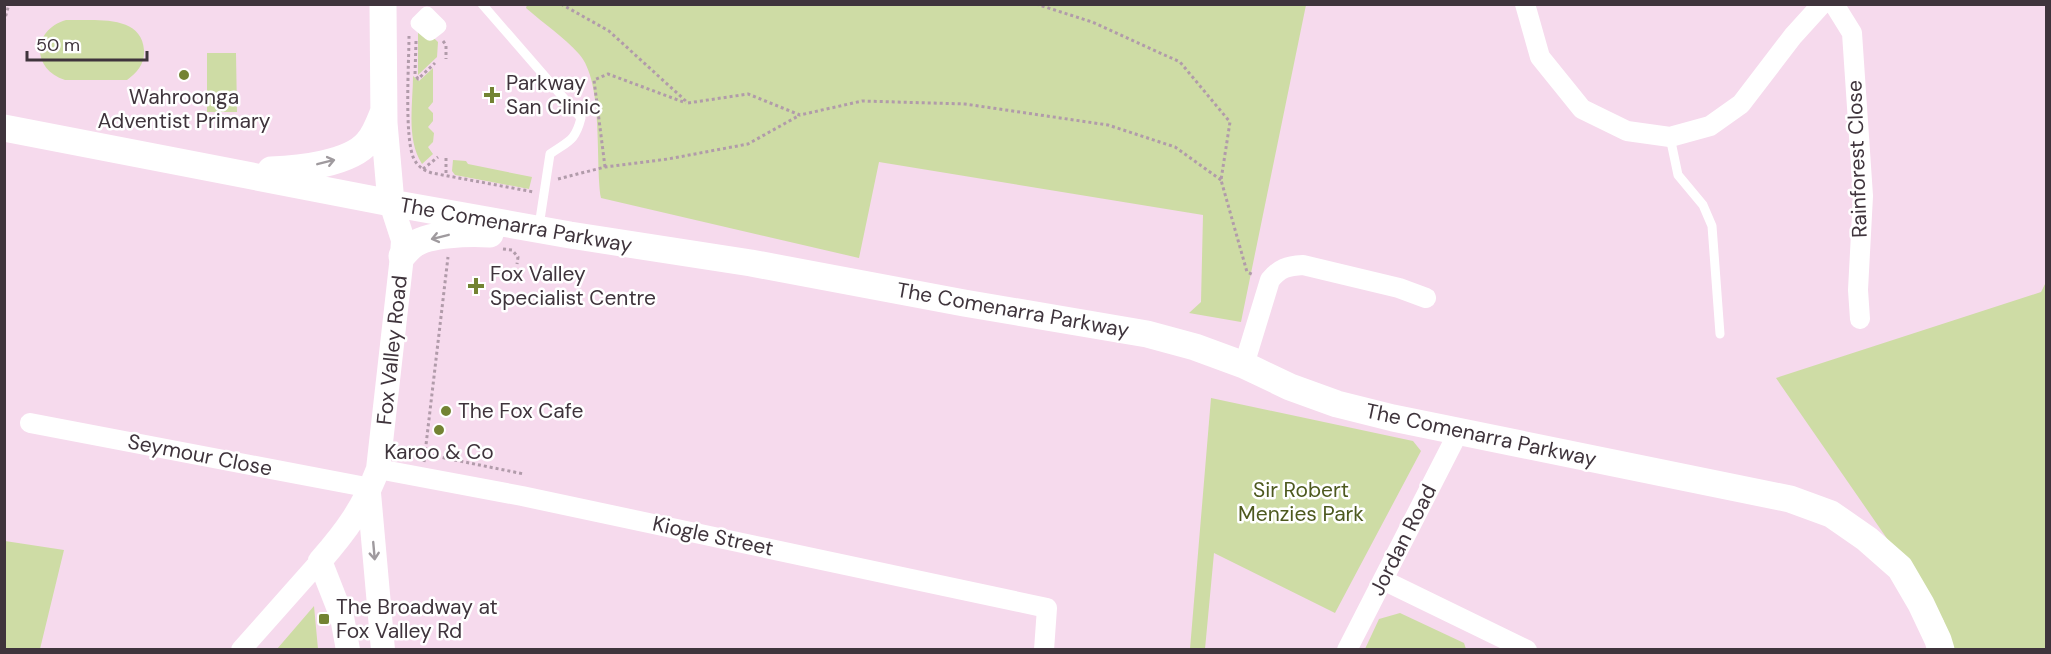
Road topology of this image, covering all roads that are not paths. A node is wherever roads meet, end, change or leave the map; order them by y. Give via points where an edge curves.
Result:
1 (383, 4) edge
2 (482, 4) edge
3 (1525, 4) edge
4 (1822, 4) edge
5 (1834, 4) edge
6 (384, 112) junction
7 (4, 128) edge
8 (1670, 137) junction
9 (227, 170) junction
10 (391, 203) junction
11 (538, 229) junction
12 (570, 235) junction
13 (402, 256) junction
14 (1426, 298) dead end
15 (1860, 319) dead end
16 (1720, 334) dead end
17 (1244, 365) junction
18 (30, 423) dead end
19 (1459, 431) junction
20 (373, 483) junction
21 (320, 561) junction
22 (1383, 580) junction
23 (241, 650) edge
24 (348, 650) edge
25 (383, 650) edge
26 (1044, 650) edge
27 (1347, 650) edge
28 (1527, 650) edge
29 (1941, 650) edge

1 - 6 main road, Fox Valley Road
2 - 11 lane via 581,118 578,133 550,154
3 - 8 street via 1540,57 1582,109 1627,131
4 - 8 street via 1741,104 1710,126
5 - 15 street, Rainforest Close via 1852,33 1863,196
9 -> 6 main road via 280,170 336,160 367,143
6 - 10 main road, Fox Valley Road
7 - 9 main road, The Comenarra Parkway
8 - 16 lane via 1678,175 1703,205 1712,226
9 - 10 main road, The Comenarra Parkway
10 - 11 main road, The Comenarra Parkway
10 - 13 street, Fox Valley Road via 403,240
11 - 12 main road, The Comenarra Parkway
12 -> 13 main road via 455,234 418,243
12 - 17 main road, The Comenarra Parkway via 751,263 1147,334
13 - 20 street, Fox Valley Road
14 - 17 street via 1303,265 1288,266 1270,280
17 - 19 main road, The Comenarra Parkway via 1337,404
18 - 20 street, Seymour Close
19 - 22 street, Jordan Road
19 - 29 main road, The Comenarra Parkway via 1790,499 1831,514 1900,568
20 - 21 street, Fox Valley Road via 346,530
20 -> 25 street
20 - 26 street, Kiogle Street via 522,496 1047,608
21 - 23 street, Fox Valley Road
21 - 24 street via 342,617
22 - 27 street, Jordan Road
22 - 28 street

